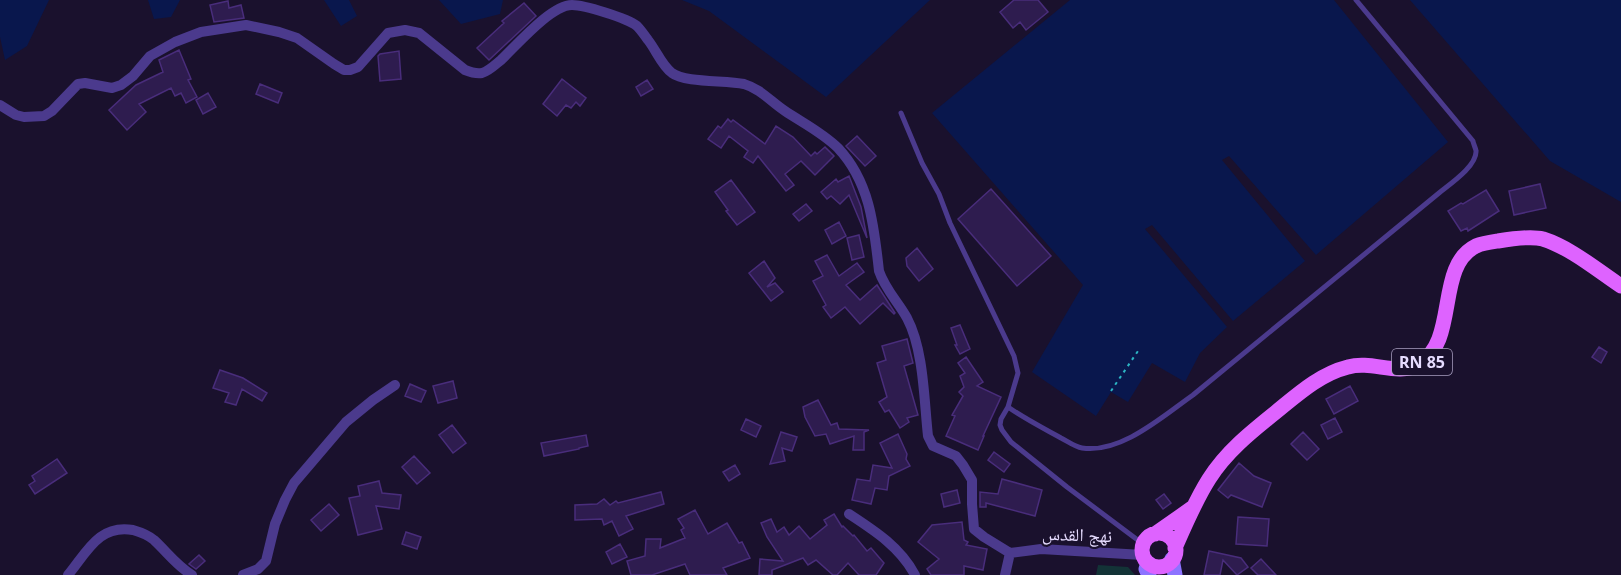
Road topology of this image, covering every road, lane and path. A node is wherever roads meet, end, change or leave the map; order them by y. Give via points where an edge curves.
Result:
1 (1356, 0) edge
2 (0, 105) edge
3 (901, 113) dead end
4 (1621, 286) edge
5 (1140, 348) dead end
6 (396, 385) dead end
7 (1111, 392) dead end
8 (1008, 407) junction
9 (1192, 508) junction
10 (849, 514) dead end
11 (1155, 534) junction
12 (1010, 553) junction
13 (1174, 554) junction
14 (1146, 559) edge
15 (68, 575) edge
16 (192, 575) edge
17 (243, 575) edge
18 (915, 575) edge
19 (1005, 575) edge
20 (1175, 575) edge

1 - 8 lane via 1473,141 1476,152 1470,165 1193,395 1127,440 1101,448 1080,448
2 - 12 street via 24,117 44,116 78,84 112,88 122,85 150,56 175,42 222,28 246,26 297,38 344,70 358,67 388,33 405,30 419,33 465,70 482,73 557,9 572,5 626,20 637,26 673,75 734,82 758,89 823,136 850,164 872,213 879,271 908,320 920,356 928,436 933,446 956,456 972,480 974,529
3 - 8 lane via 1014,356 1018,373
4 - 9 main road, RN 85 via 1570,252 1542,239 1511,239 1475,247 1455,272 1442,329 1430,356 1407,370 1362,364 1323,376 1254,429 1223,459
5 - 7 path
6 - 17 street via 340,427 294,483 275,524 266,561
8 - 14 lane via 1000,425 1011,441
9 - 11 main road, RN 85
9 - 13 main road, RN 85
10 - 18 street via 890,543
11 - 13 main road via 1171,538
11 - 14 main road via 1150,536
12 - 14 street, نهج القدس via 1041,549
12 - 19 street
13 - 14 main road via 1164,566 1153,565
13 - 20 main road
15 - 16 street via 98,538 121,528 153,539

